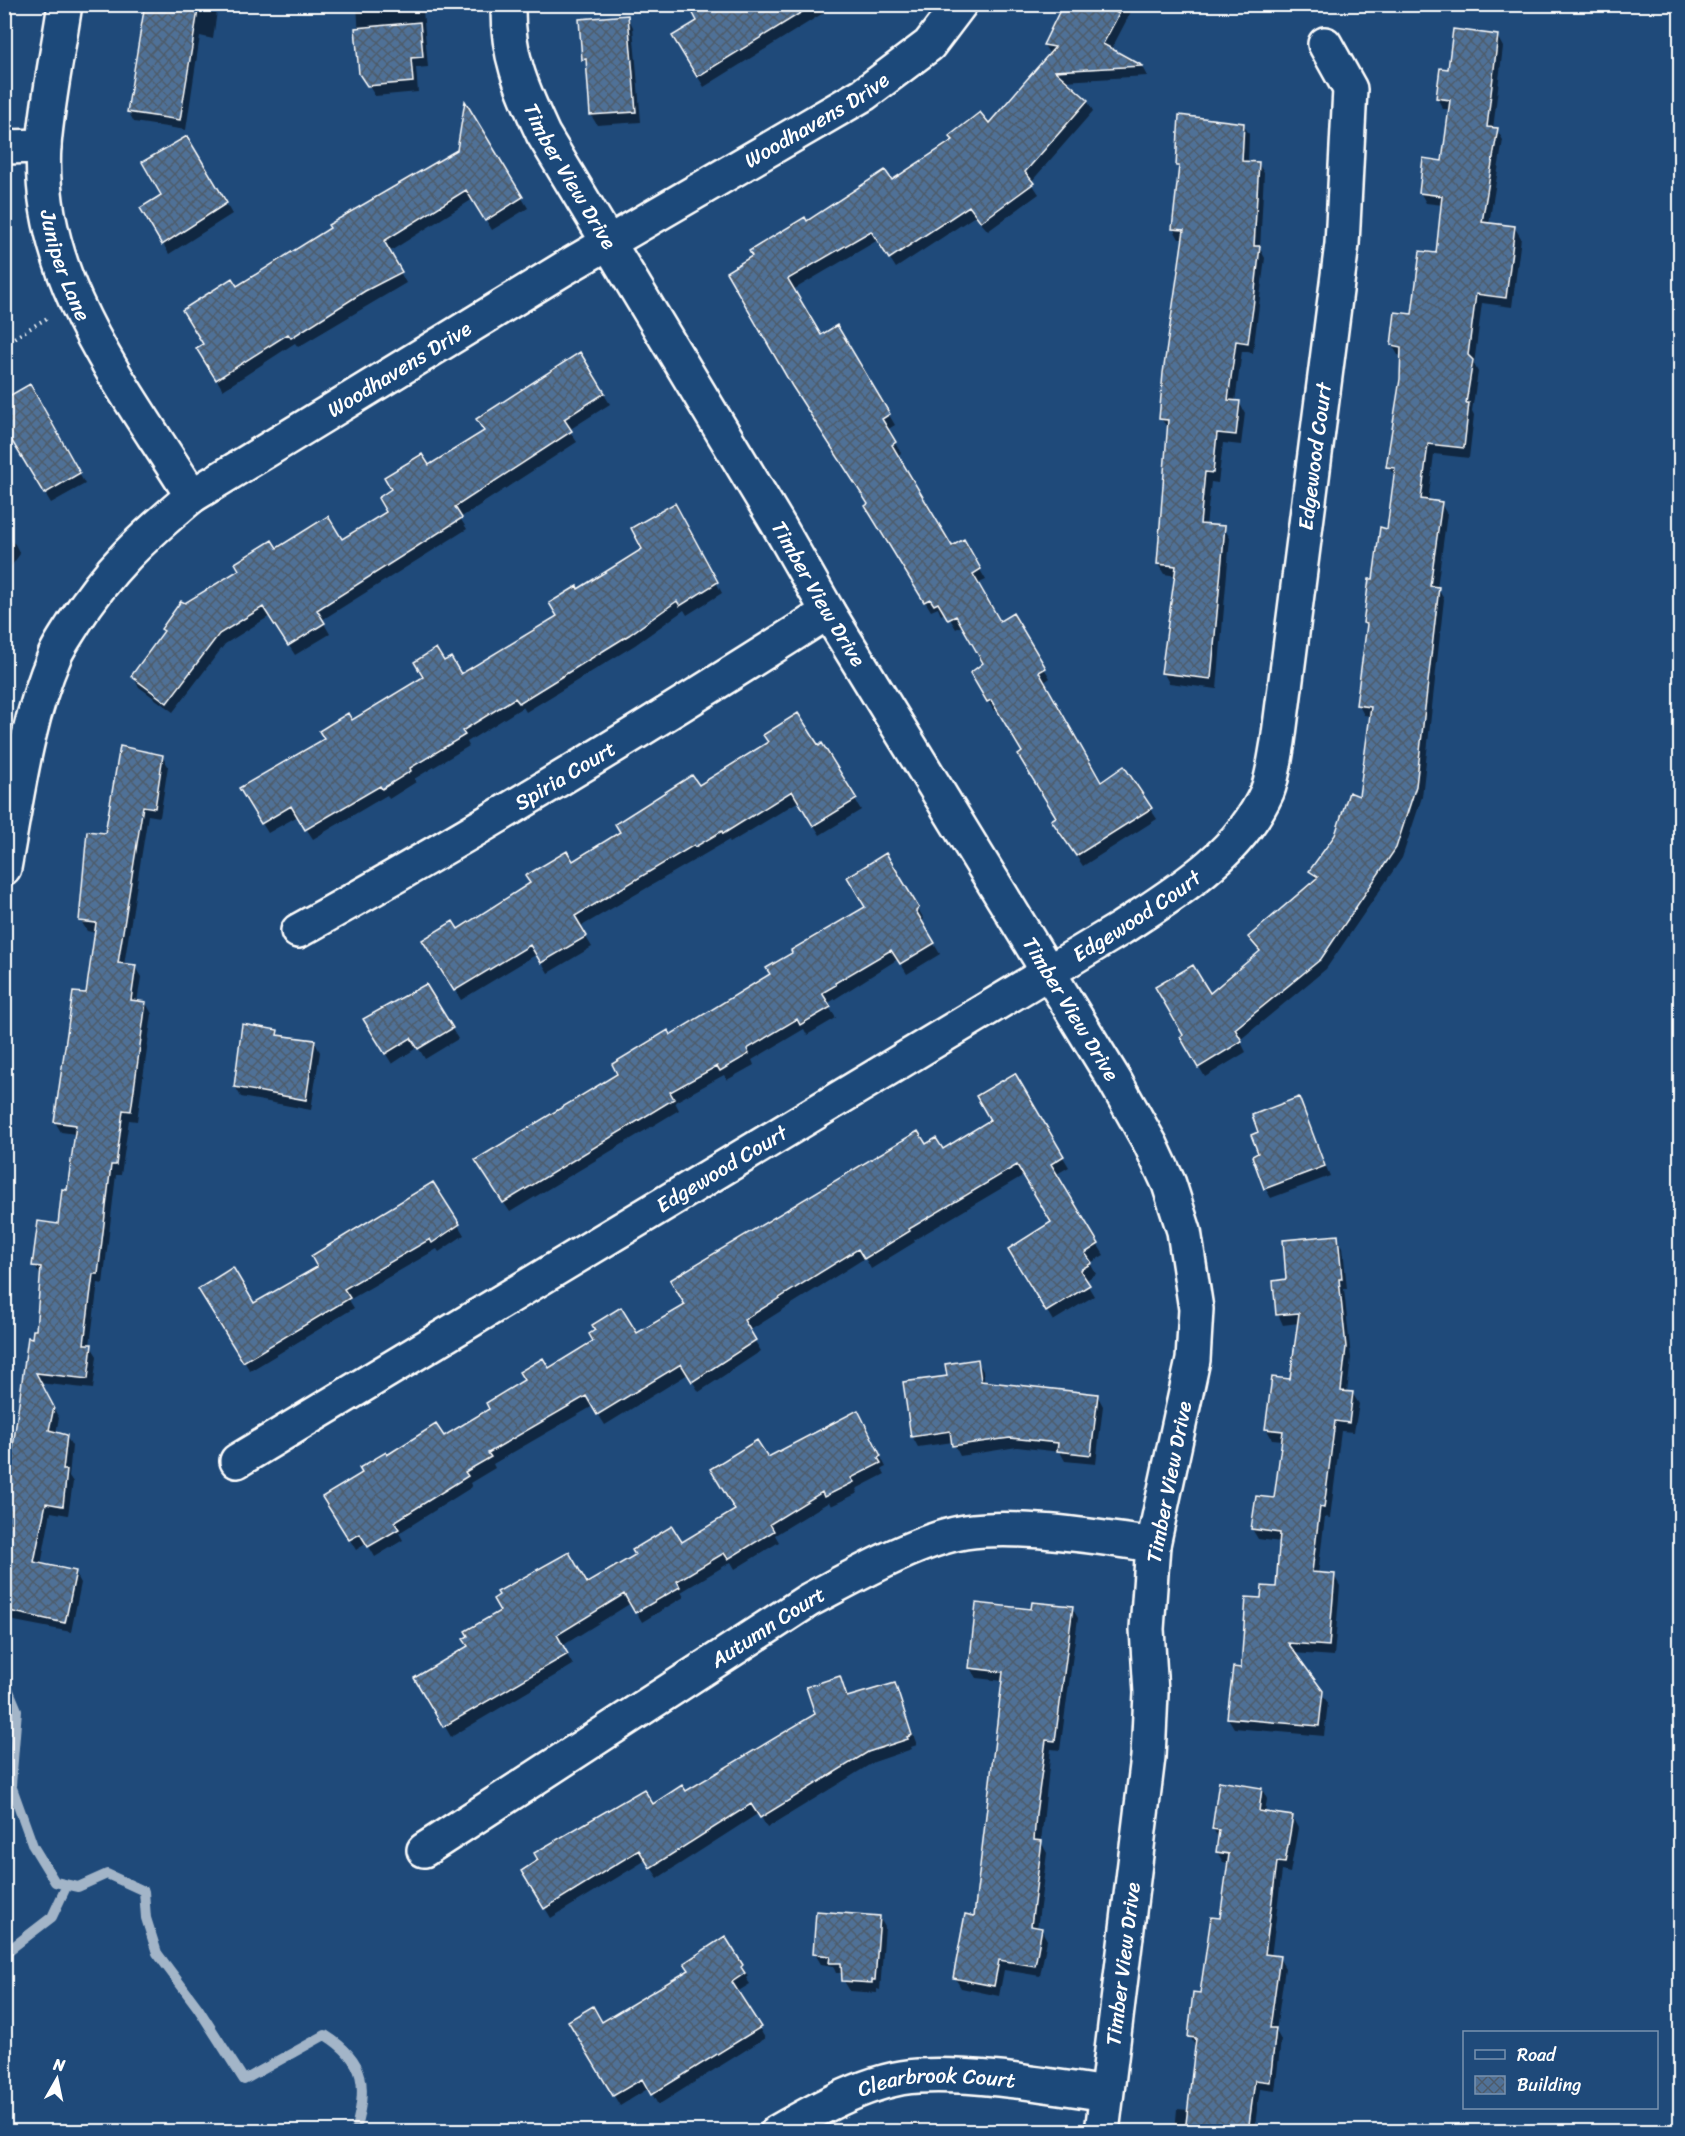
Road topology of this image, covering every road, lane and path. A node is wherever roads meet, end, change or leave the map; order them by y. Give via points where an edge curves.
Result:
1 (65, 4) edge
2 (508, 4) edge
3 (960, 4) edge
4 (1326, 44) dead end
5 (44, 146) junction
6 (4, 147) edge
7 (608, 244) junction
8 (75, 301) junction
9 (4, 344) edge
10 (192, 496) junction
11 (828, 612) junction
12 (4, 868) edge
13 (298, 931) dead end
14 (1048, 972) junction
15 (237, 1461) dead end
16 (1153, 1545) junction
17 (424, 1850) dead end
18 (1106, 2094) junction
19 (777, 2132) edge
20 (1102, 2132) edge

1 - 5 street, Juniper Lane
2 - 7 street, Timber View Drive via 507,33 518,80 543,134
3 - 7 street, Woodhavens Drive via 929,45 864,94
4 - 14 street, Edgewood Court via 1350,89 1342,244 1287,677 1268,790 1251,822 1230,847 1187,885
5 - 6 street
5 - 8 street, Juniper Lane via 48,213 55,250
7 - 10 street, Woodhavens Drive
7 - 11 street, Timber View Drive
8 - 9 path
8 - 10 street, Juniper Lane via 105,359
10 - 12 street, Woodhavens Drive via 139,540 107,574 56,653 33,720
11 - 13 street, Spiria Court via 636,734
11 - 14 street, Timber View Drive
14 - 15 street, Edgewood Court
14 - 16 street, Timber View Drive via 1151,1145 1178,1212 1192,1274 1196,1309 1193,1360
16 - 17 street, Autumn Court via 989,1530 963,1532 916,1549 809,1600
16 - 18 street, Timber View Drive via 1147,1629 1151,1693 1148,1757
18 - 19 street, Clearbrook Court via 985,2079 916,2076 879,2084 815,2109
18 - 20 street, Timber View Drive

